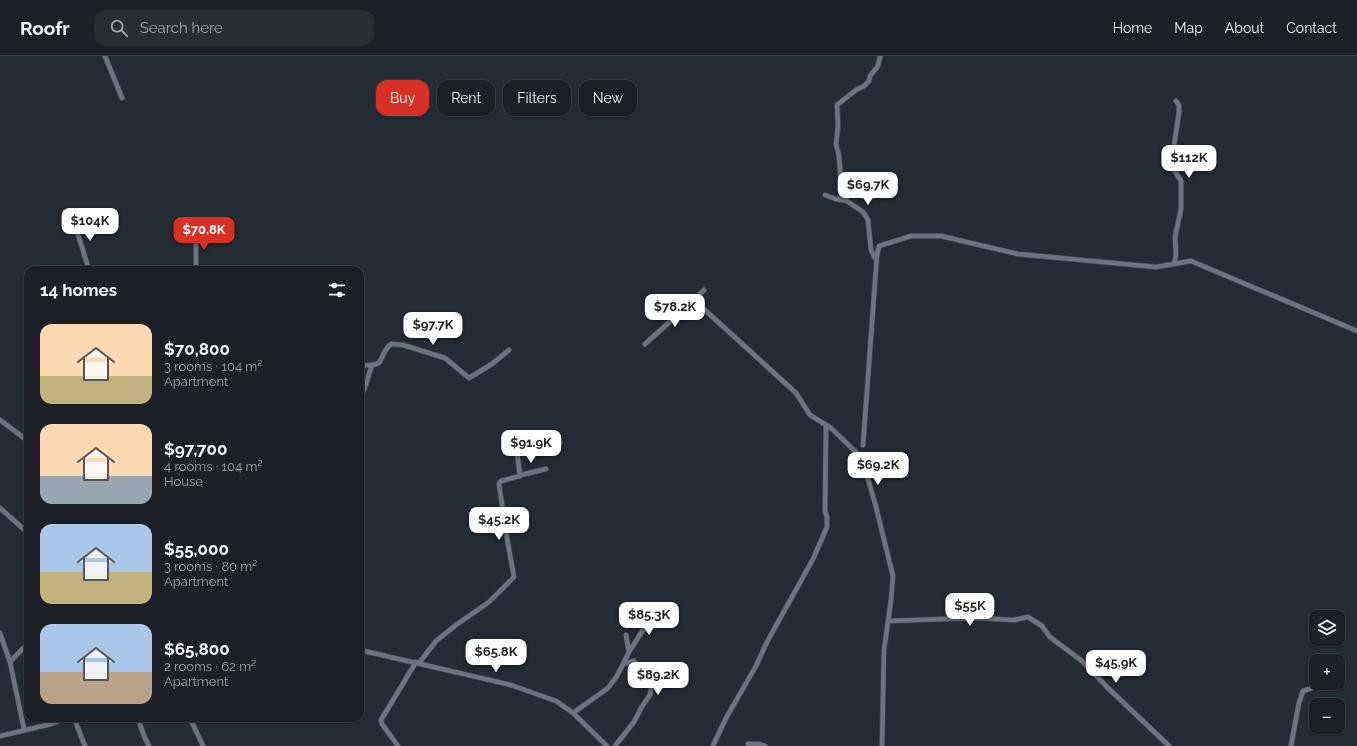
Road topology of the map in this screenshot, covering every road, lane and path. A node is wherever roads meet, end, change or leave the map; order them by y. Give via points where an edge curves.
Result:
1 (105, 56) edge
2 (880, 56) edge
3 (122, 98) dead end
4 (1176, 101) dead end
5 (825, 195) dead end
6 (847, 201) junction
7 (73, 218) dead end
8 (196, 233) dead end
9 (877, 255) junction
10 (1174, 264) junction
11 (88, 266) edge
12 (196, 266) edge
13 (704, 290) dead end
14 (694, 300) junction
15 (1357, 331) edge
16 (645, 344) dead end
17 (509, 350) dead end
18 (364, 365) edge
19 (372, 366) junction
20 (364, 390) edge
21 (0, 420) edge
22 (826, 425) junction
23 (24, 438) edge
24 (560, 443) dead end
25 (863, 445) dead end
26 (546, 469) dead end
27 (521, 475) junction
28 (0, 508) edge
29 (24, 529) edge
30 (655, 611) dead end
31 (888, 621) junction
32 (0, 634) edge
33 (626, 635) dead end
34 (24, 647) edge
35 (364, 651) edge
36 (629, 652) junction
37 (10, 662) junction
38 (417, 663) junction
39 (623, 664) junction
40 (1309, 689) edge
41 (573, 713) junction
42 (56, 722) edge
43 (76, 722) edge
44 (139, 722) edge
45 (192, 722) edge
46 (24, 729) junction
47 (0, 736) edge
48 (85, 746) edge
49 (149, 746) edge
50 (203, 746) edge
51 (398, 746) edge
52 (607, 746) edge
53 (615, 746) edge
54 (713, 746) edge
55 (750, 746) edge
56 (765, 746) edge
57 (882, 746) edge
58 (1169, 746) edge
59 (1291, 746) edge

1 - 3 street
2 - 6 street via 878,66 869,81 836,105 836,144 842,195
4 - 10 street via 1179,113 1171,165 1181,181 1181,209 1175,237
5 - 6 street
6 - 9 street via 863,212 868,220 875,258
7 - 11 street
8 - 12 street
9 - 10 street via 879,246 911,236 942,236 1018,254 1156,267
9 - 25 street
10 - 15 street via 1191,261
13 - 14 street
14 - 16 street
14 - 22 street via 796,393 810,415
17 - 19 street via 469,378 445,358 403,345 391,344 385,350 381,361
18 - 19 street
19 - 20 street
21 - 23 street
22 - 31 street via 862,458 893,576
22 - 54 street via 827,527 813,559
24 - 27 street via 518,450
26 - 27 street
27 - 38 street via 501,481 499,487 514,577 489,602 436,641
28 - 29 street
30 - 36 street
31 - 57 street via 884,650
31 - 58 street via 976,618 1014,620 1028,617 1082,661
32 - 37 street
33 - 36 street
34 - 37 street
35 - 38 street
36 - 39 street
37 - 46 street
38 - 41 street via 511,685 556,701
38 - 51 street via 381,720
39 - 41 street via 608,688
39 - 53 street via 634,662 652,683 650,695 634,722
40 - 59 street via 1303,691 1299,703
41 - 52 street
42 - 46 street
43 - 48 street
44 - 49 street
45 - 50 street
46 - 47 street
55 - 56 street via 748,744

